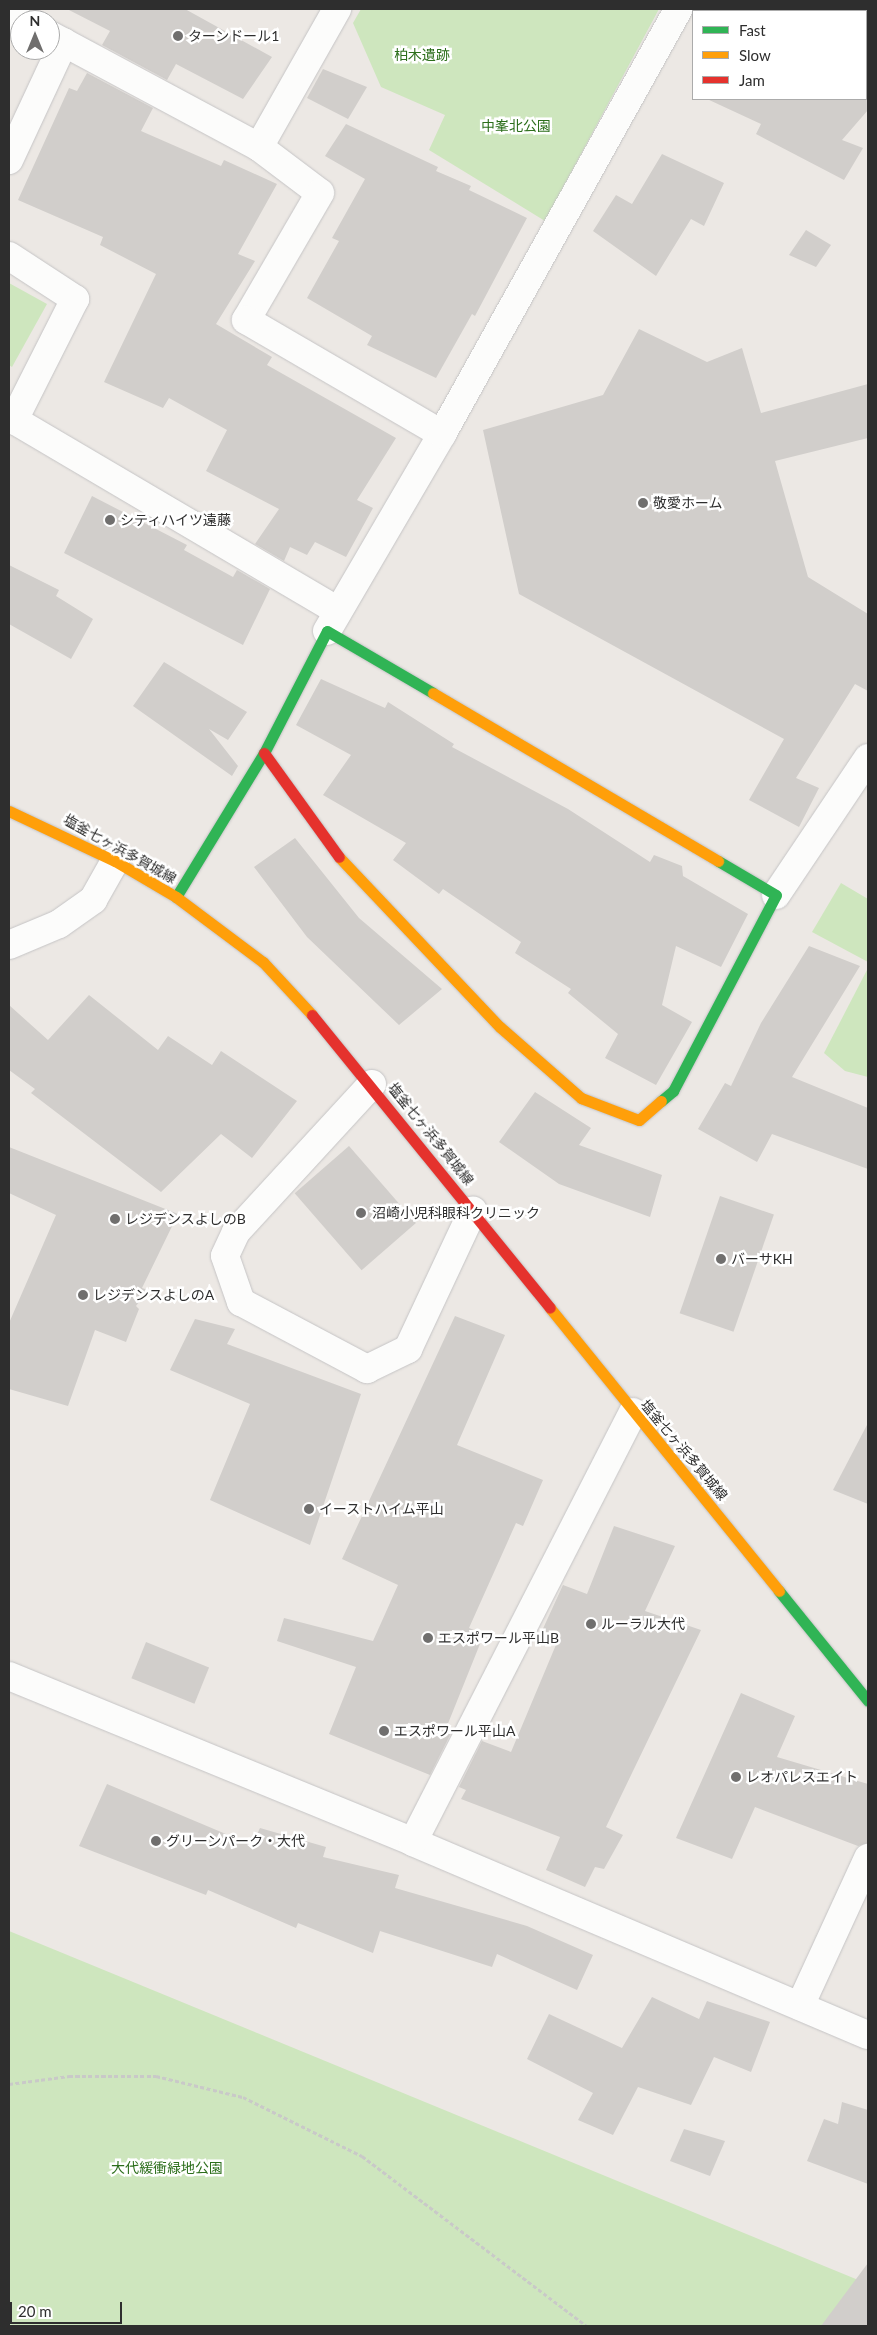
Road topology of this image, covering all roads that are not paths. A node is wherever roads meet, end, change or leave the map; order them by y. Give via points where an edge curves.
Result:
1 (337, 9) edge
2 (678, 9) edge
3 (60, 40) edge
4 (48, 60) edge
5 (259, 147) junction
6 (9, 160) edge
7 (9, 256) edge
8 (442, 434) junction
9 (333, 621) junction
10 (264, 753) junction
11 (868, 758) edge
12 (9, 811) edge
13 (115, 861) junction
14 (776, 895) junction
15 (176, 897) junction
16 (9, 945) edge
17 (372, 1084) junction
18 (473, 1210) junction
19 (633, 1412) junction
20 (9, 1676) edge
21 (868, 1701) edge
22 (413, 1842) junction
23 (868, 1858) edge
24 (800, 2006) junction
25 (868, 2035) edge

1 - 5 street
2 - 8 street
3 - 5 street
4 - 6 street
5 - 8 street via 320,193 246,320
7 - 9 street via 75,299 14,420
8 - 9 street
9 - 10 street
9 - 14 street
10 - 14 street via 339,858 500,1027 581,1098 639,1120 673,1091
10 - 15 street
11 - 14 street
12 - 13 street, 塩釜七ヶ浜多賀城線
13 - 15 street, 塩釜七ヶ浜多賀城線
13 - 16 street via 93,900 59,924
15 - 17 street, 塩釜七ヶ浜多賀城線 via 263,962 299,998
17 - 18 street, 塩釜七ヶ浜多賀城線
17 - 18 street via 236,1232 225,1256 241,1302 367,1369 408,1349
18 - 19 street, 塩釜七ヶ浜多賀城線
19 - 21 street, 塩釜七ヶ浜多賀城線
19 - 22 street
20 - 22 street
22 - 24 street
23 - 24 street
24 - 25 street

